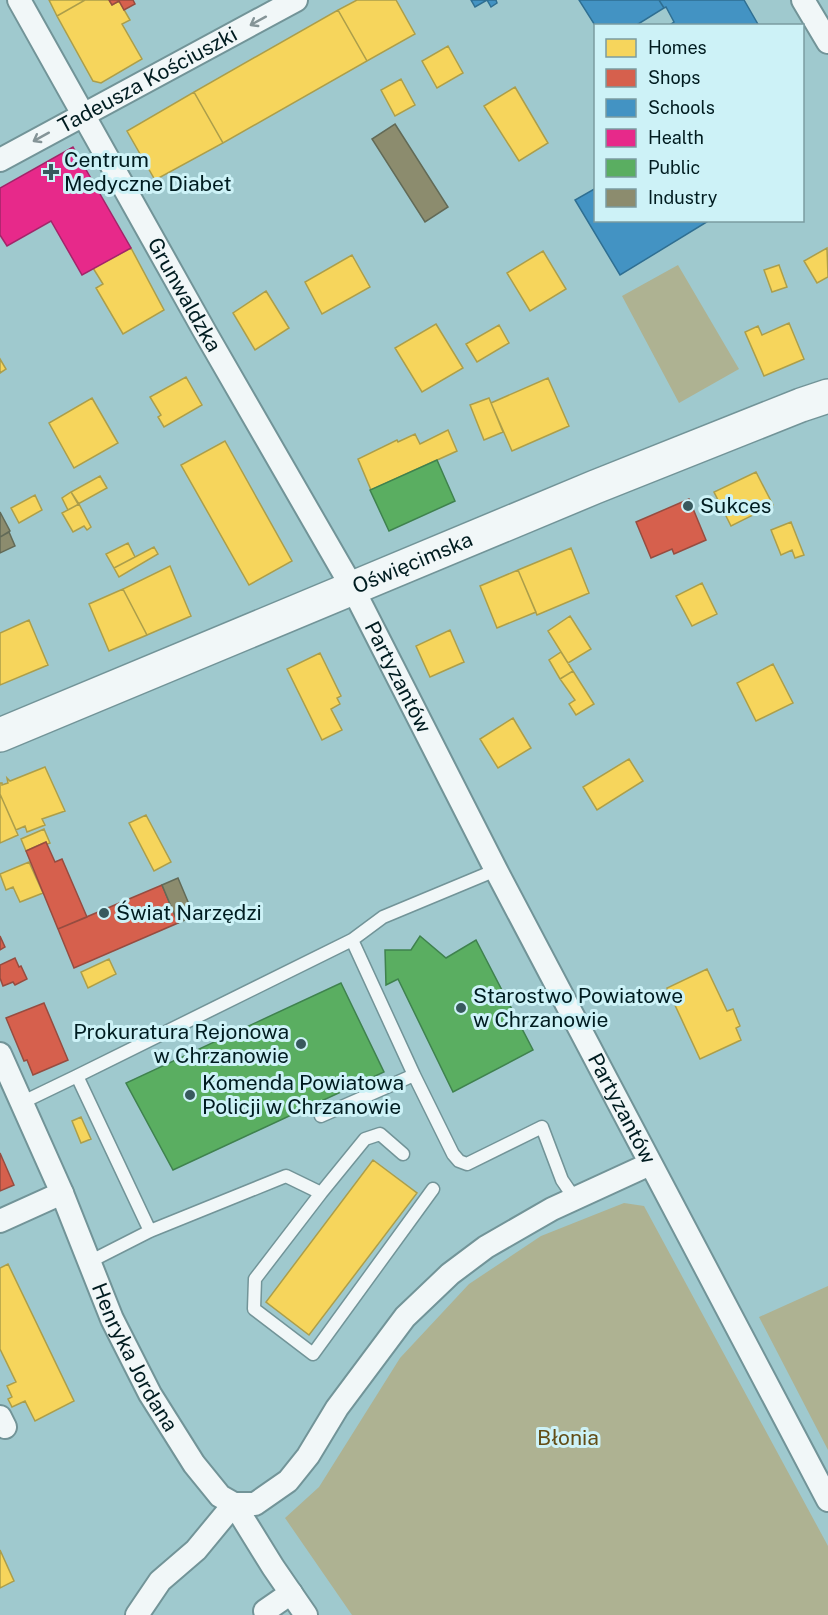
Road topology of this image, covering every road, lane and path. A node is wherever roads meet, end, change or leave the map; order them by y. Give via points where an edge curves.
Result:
1 (19, 0) edge
2 (296, 0) edge
3 (803, 0) edge
4 (828, 42) edge
5 (83, 115) junction
6 (0, 160) edge
7 (828, 396) edge
8 (352, 587) junction
9 (0, 735) edge
10 (496, 870) junction
11 (352, 940) junction
12 (0, 1054) edge
13 (414, 1075) junction
14 (77, 1076) junction
15 (21, 1103) junction
16 (321, 1116) dead end
17 (404, 1154) dead end
18 (650, 1164) junction
19 (433, 1189) dead end
20 (62, 1193) junction
21 (321, 1193) junction
22 (575, 1199) junction
23 (0, 1221) edge
24 (150, 1231) junction
25 (89, 1262) junction
26 (828, 1500) edge
27 (234, 1504) junction
28 (291, 1593) junction
29 (137, 1615) edge
30 (267, 1615) edge
31 (306, 1615) edge

1 - 5 street, Grunwaldzka
2 -> 5 street, Tadeusza Kościuszki
3 - 4 street
5 -> 6 street, Tadeusza Kościuszki
5 - 8 street, Grunwaldzka
7 - 8 street, Oświęcimska
8 - 9 street, Oświęcimska
8 - 10 street, Partyzantów
10 - 11 lane via 383,917
10 - 18 street, Partyzantów
11 - 13 lane
11 - 14 lane
12 - 15 street, Henryka Jordana
13 - 16 lane
13 - 22 lane via 459,1161 466,1164 542,1127 562,1180
14 - 15 lane
14 - 24 lane
15 - 20 street, Henryka Jordana
17 - 21 lane via 380,1134 365,1139
18 - 22 street
18 - 26 street, Partyzantów
19 - 21 lane via 313,1354 254,1309 255,1279
20 - 23 street
20 - 25 street, Henryka Jordana
21 - 24 lane via 286,1176
22 - 27 street via 486,1247 450,1274 405,1317 336,1408 288,1481 255,1504
24 - 25 lane
25 - 27 street, Henryka Jordana via 112,1319 150,1394 194,1464 220,1496
27 - 28 street, Henryka Jordana
27 - 29 street via 196,1550 160,1581
28 - 30 street via 265,1611
28 - 31 street, Henryka Jordana

